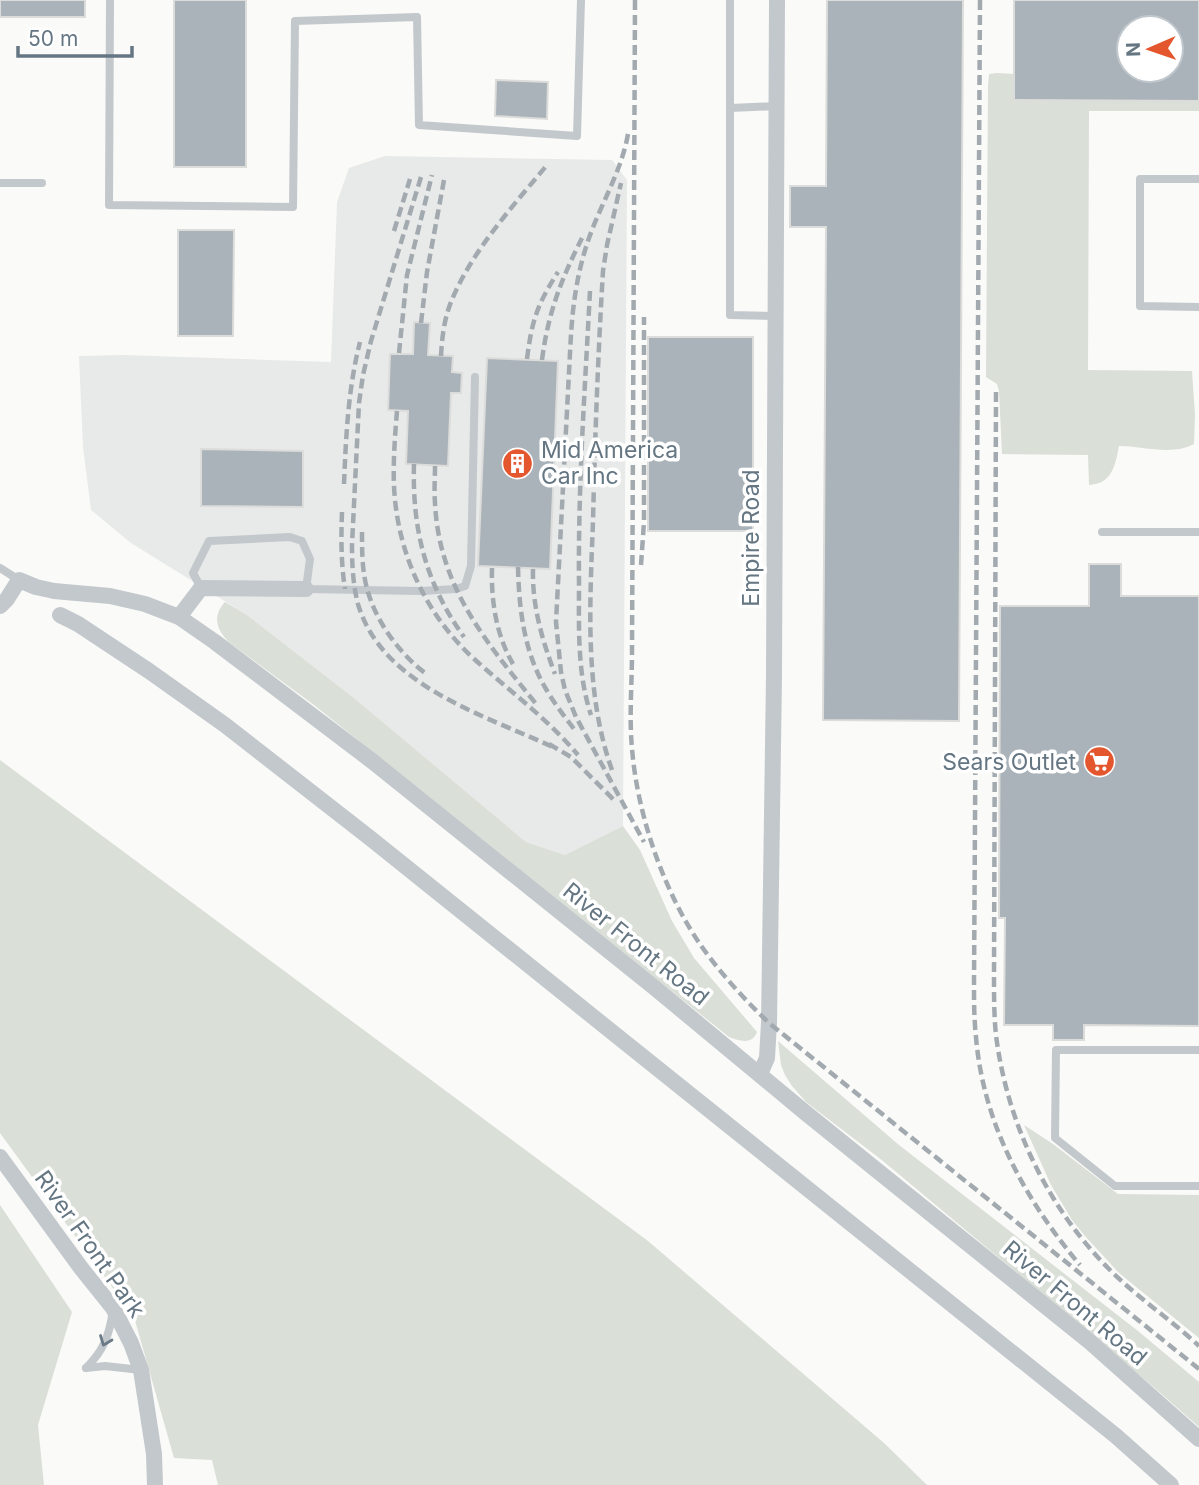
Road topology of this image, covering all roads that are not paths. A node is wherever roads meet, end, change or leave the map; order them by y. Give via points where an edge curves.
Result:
1 (110, 0) edge
2 (581, 0) edge
3 (730, 0) edge
4 (777, 0) edge
5 (777, 106) junction
6 (730, 108) junction
7 (1199, 180) edge
8 (0, 183) edge
9 (42, 183) dead end
10 (1199, 307) edge
11 (775, 316) junction
12 (475, 377) dead end
13 (1102, 532) dead end
14 (1199, 532) edge
15 (0, 568) edge
16 (19, 580) junction
17 (201, 588) junction
18 (306, 589) junction
19 (0, 606) edge
20 (60, 615) dead end
21 (178, 617) junction
22 (1199, 1050) edge
23 (760, 1074) junction
24 (0, 1157) edge
25 (1199, 1186) edge
26 (113, 1308) junction
27 (141, 1370) junction
28 (1199, 1439) edge
29 (155, 1485) edge
30 (1171, 1485) edge

1 - 2 lane via 109,205 293,207 295,21 417,18 419,125 578,136
3 - 6 lane
4 - 5 street, Empire Road
5 - 6 lane
5 - 11 street, Empire Road
6 - 11 lane via 730,315
7 - 10 lane via 1140,179 1140,306
8 - 9 lane
11 - 23 street, Empire Road via 769,1023 767,1058
12 - 18 lane via 471,566 465,586 421,591
13 - 14 lane
15 - 16 lane, River Front Road
16 - 19 street
16 - 21 street, River Front Road via 45,589 145,604
17 - 18 street
17 - 18 lane via 193,573 209,541 290,537 302,541 310,559
17 - 21 street
20 - 30 street via 225,725 370,838 1116,1436
21 - 23 street, River Front Road via 372,761
22 - 25 lane via 1056,1050 1055,1138 1115,1186
23 - 28 street, River Front Road via 1090,1342
24 - 26 street, River Front Park
26 - 27 street, River Front Park
26 -> 27 lane via 102,1350 86,1368
27 - 29 street, River Front Park

